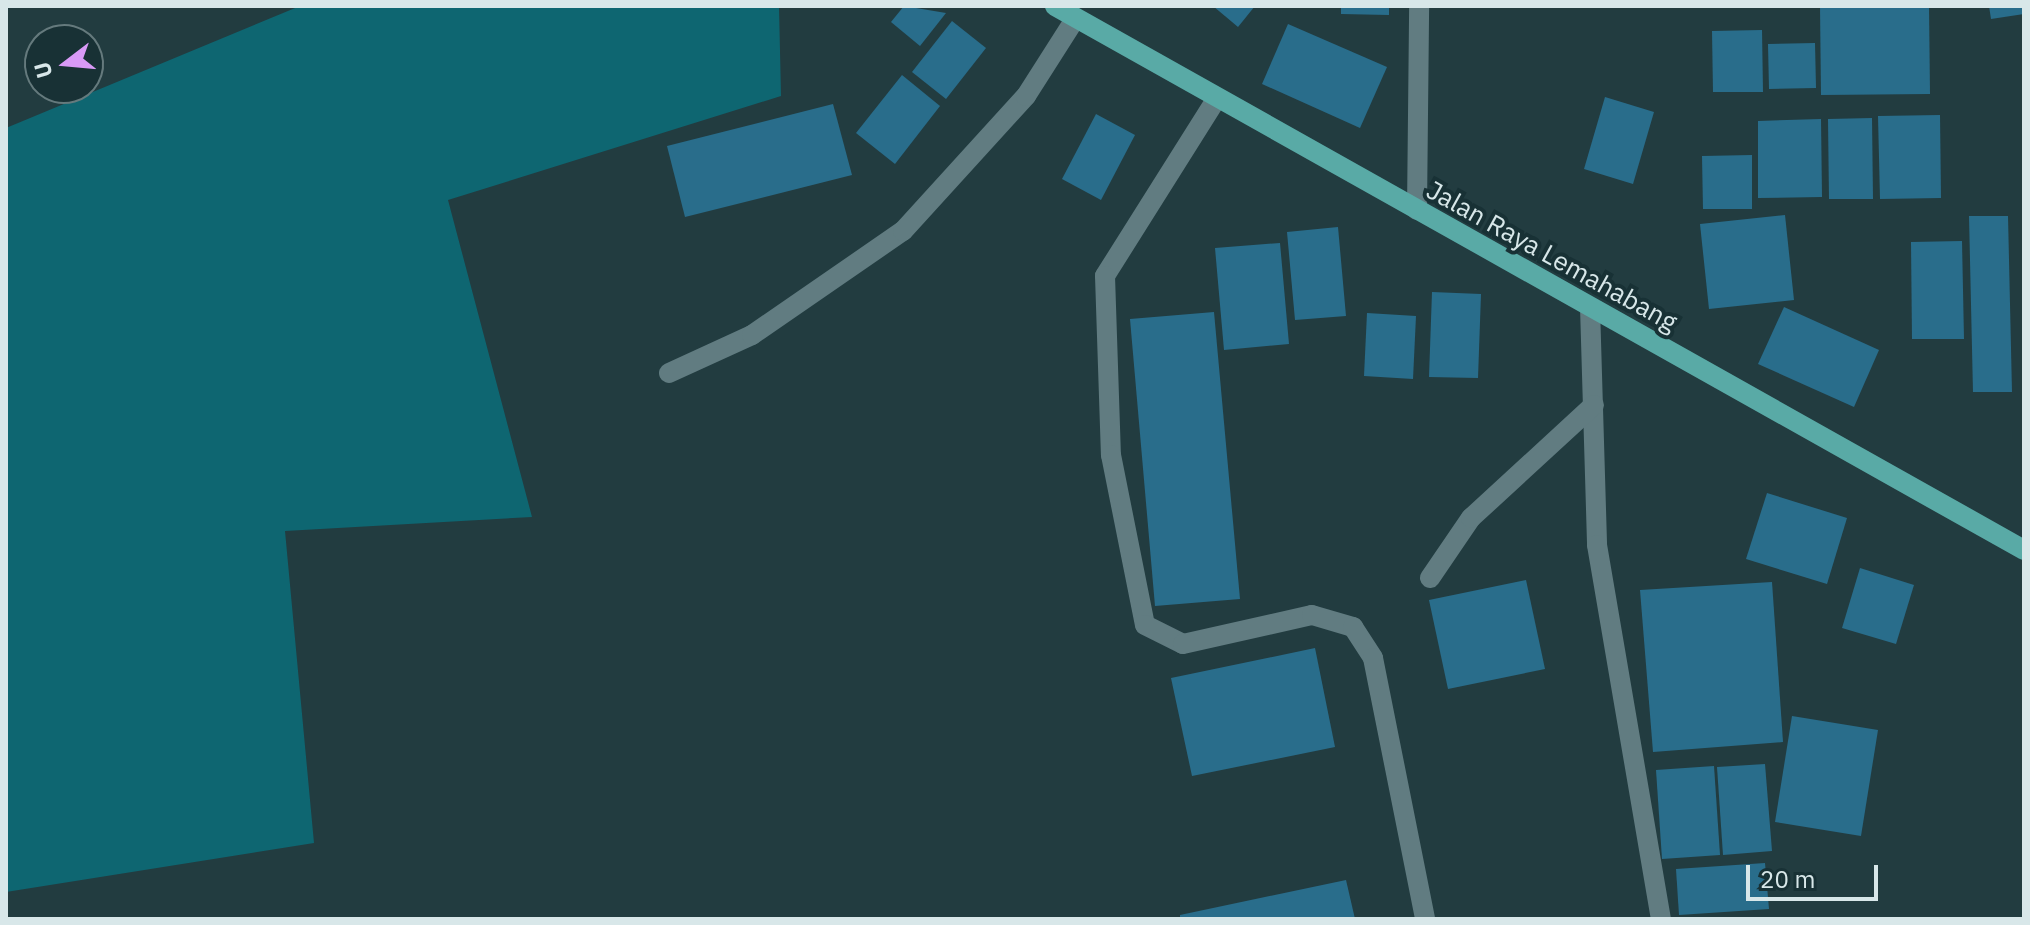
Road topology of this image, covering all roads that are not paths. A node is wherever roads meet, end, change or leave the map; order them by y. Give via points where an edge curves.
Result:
1 (1055, 6) edge
2 (1419, 6) edge
3 (1075, 19) junction
4 (1217, 98) junction
5 (1417, 210) junction
6 (1590, 307) junction
7 (669, 373) dead end
8 (1594, 405) junction
9 (2024, 550) edge
10 (1430, 578) dead end
11 (1425, 919) edge
12 (1661, 919) edge

1 - 3 main road, Jalan Raya Lemahabang
2 - 5 street
3 - 4 main road, Jalan Raya Lemahabang
3 - 7 street via 1007,120 903,231 831,288
4 - 5 main road, Jalan Raya Lemahabang
4 - 11 street via 1105,276 1111,455 1145,625 1183,644 1312,615 1353,627 1373,658
5 - 6 main road, Jalan Raya Lemahabang
6 - 8 street
6 - 9 main road, Jalan Raya Lemahabang
8 - 10 street via 1471,518
8 - 12 street via 1597,545

